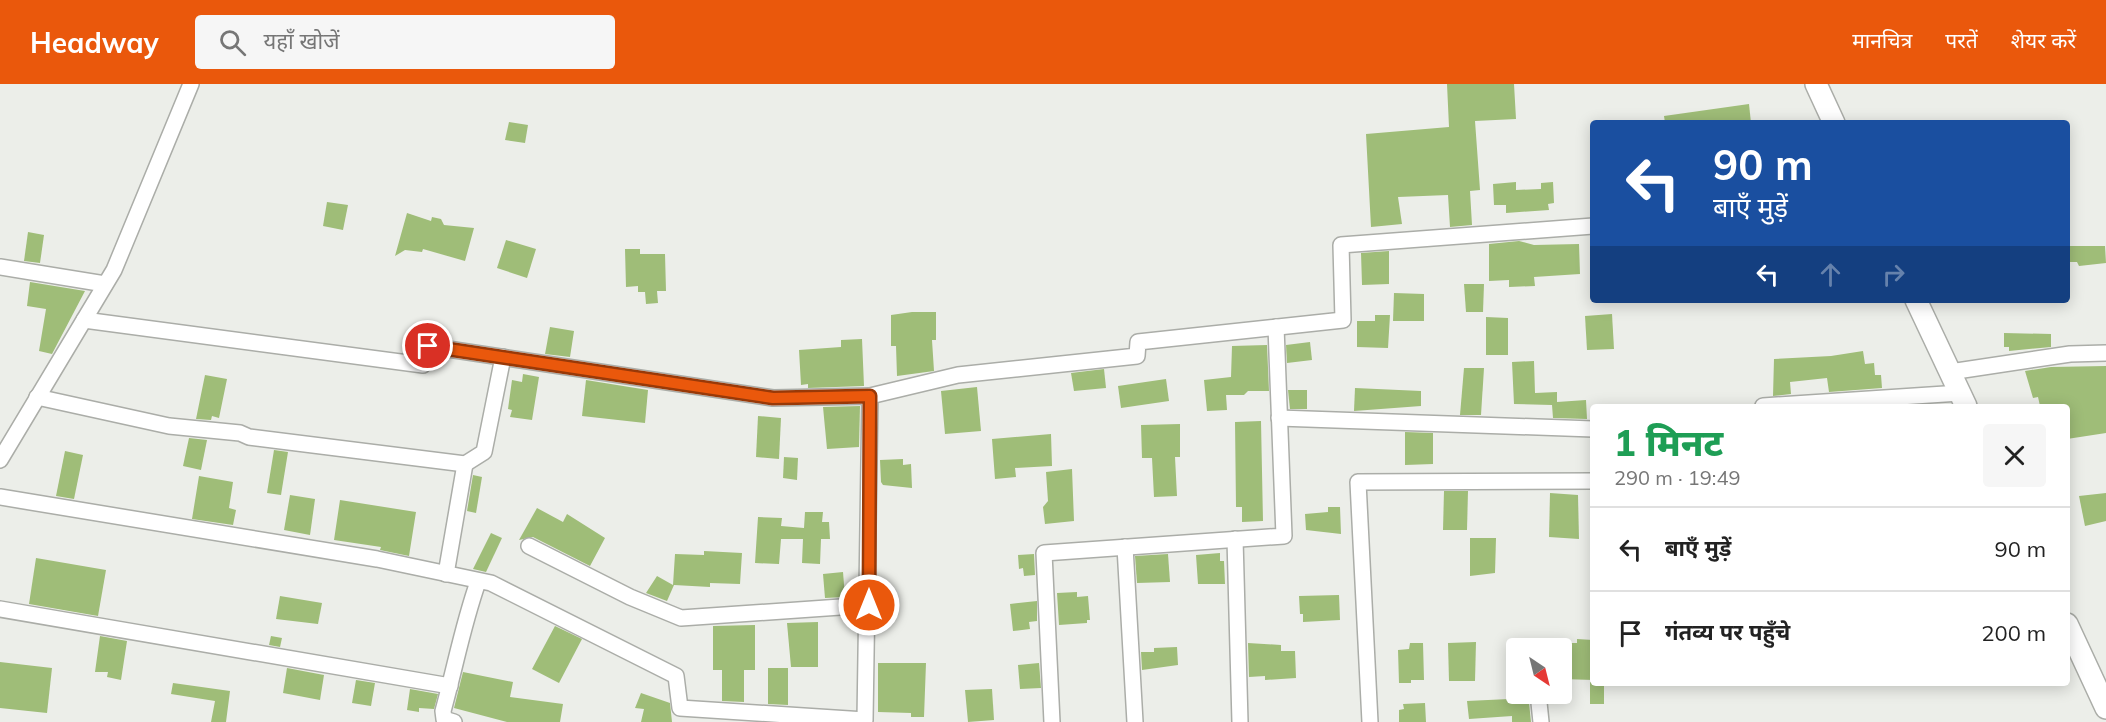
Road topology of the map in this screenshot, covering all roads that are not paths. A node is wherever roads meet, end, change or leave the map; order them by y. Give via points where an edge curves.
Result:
1 (190, 84) edge
2 (1816, 84) edge
3 (1833, 120) edge
4 (1590, 226) edge
5 (0, 267) edge
6 (105, 284) junction
7 (1917, 303) edge
8 (84, 320) junction
9 (1276, 327) junction
10 (2106, 353) edge
11 (502, 357) junction
12 (1950, 372) junction
13 (870, 396) junction
14 (37, 397) junction
15 (1963, 400) edge
16 (1830, 404) edge
17 (1279, 418) junction
18 (1590, 429) edge
19 (0, 460) edge
20 (465, 464) junction
21 (1590, 481) edge
22 (0, 497) edge
23 (1235, 539) junction
24 (528, 546) dead end
25 (1125, 547) junction
26 (446, 574) junction
27 (478, 582) junction
28 (869, 605) junction
29 (0, 609) edge
30 (2070, 630) edge
31 (450, 686) junction
32 (1539, 704) edge
33 (2106, 708) edge
34 (680, 715) edge
35 (747, 718) edge
36 (846, 720) edge
37 (454, 722) edge
38 (1052, 722) edge
39 (1135, 722) edge
40 (1240, 722) edge
41 (1370, 722) edge
42 (1541, 722) edge

1 - 6 street
2 - 3 main road
4 - 9 street via 1341,245 1343,320
5 - 6 street
6 - 8 street
7 - 12 main road
8 - 11 street via 423,365 428,346
8 - 14 street
9 - 13 street via 1138,342 1137,357 958,375
9 - 17 street
10 - 12 street via 2070,354
11 - 13 street via 773,398
11 - 20 street via 484,452
12 - 15 main road
13 - 28 street
14 - 19 street
14 - 20 street via 169,426
15 - 16 street
17 - 18 street
17 - 23 street via 1284,536
20 - 26 street
21 - 41 street via 1358,482
22 - 26 street via 366,557
23 - 25 street
23 - 40 street
24 - 28 street via 681,618
25 - 38 street via 1044,552
25 - 39 street
26 - 27 street
27 - 31 street via 465,616
27 - 34 street via 491,583 676,676
28 - 36 street via 865,720
29 - 31 street
30 - 33 main road
31 - 37 street via 443,711 444,719
32 - 42 street
34 - 35 street
35 - 36 street

